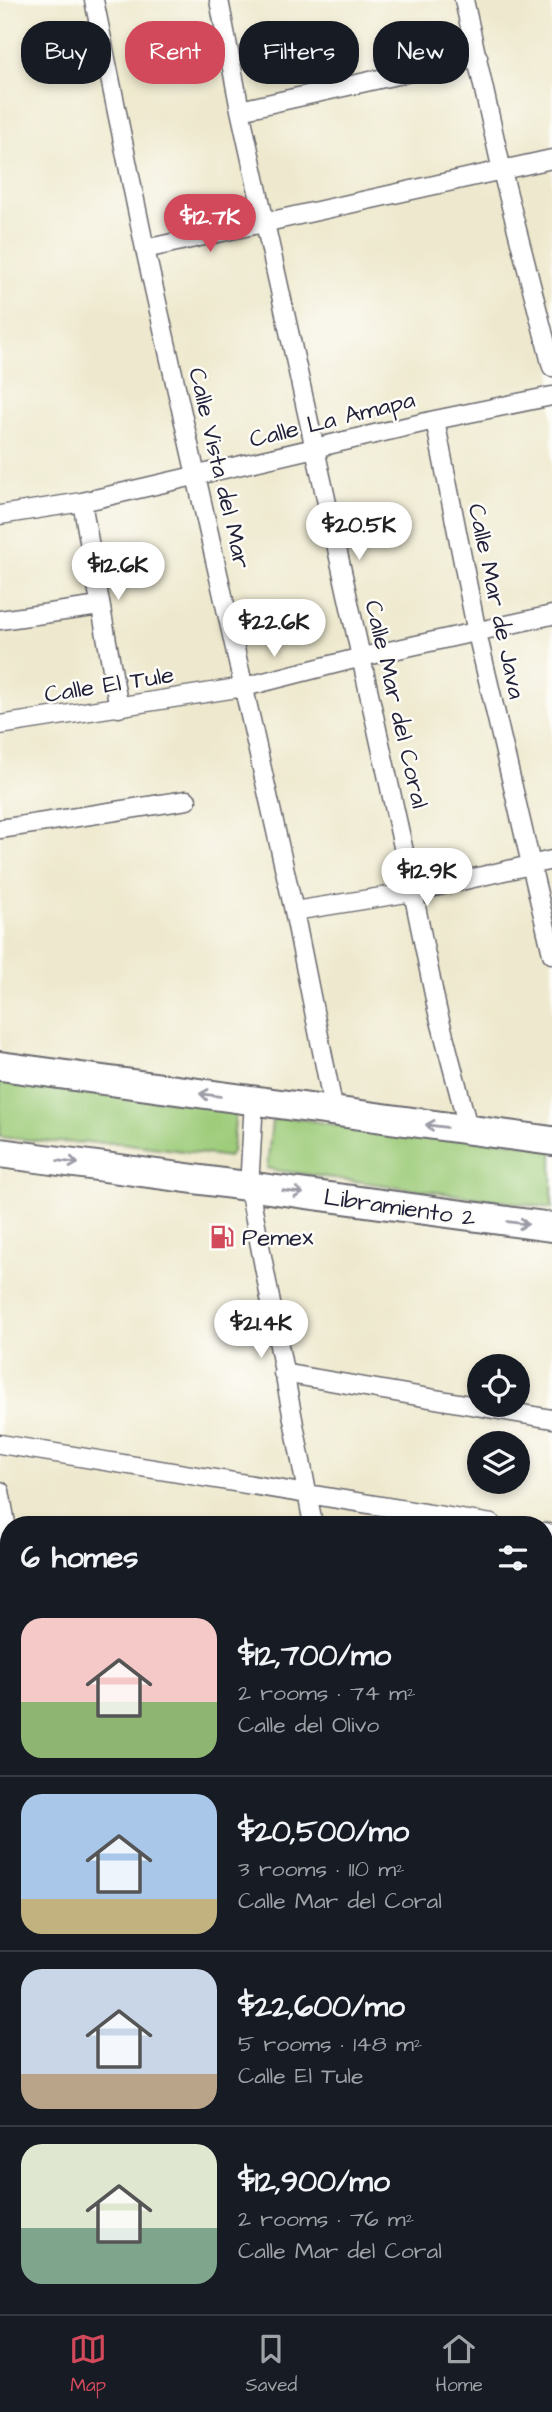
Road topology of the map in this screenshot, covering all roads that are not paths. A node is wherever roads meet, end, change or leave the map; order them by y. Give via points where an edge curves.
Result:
1 (94, 0) edge
2 (219, 0) edge
3 (464, 0) edge
4 (478, 57) junction
5 (240, 110) junction
6 (552, 159) edge
7 (502, 171) junction
8 (266, 221) junction
9 (145, 249) junction
10 (552, 367) edge
11 (552, 396) edge
12 (435, 420) junction
13 (314, 449) junction
14 (197, 477) junction
15 (82, 502) junction
16 (0, 515) edge
17 (100, 606) junction
18 (552, 615) edge
19 (0, 620) edge
20 (477, 633) junction
21 (362, 657) junction
22 (244, 687) junction
23 (119, 708) junction
24 (0, 725) edge
25 (187, 800) dead end
26 (0, 829) edge
27 (552, 860) edge
28 (531, 864) junction
29 (413, 892) junction
30 (294, 911) junction
31 (552, 954) edge
32 (0, 1066) edge
33 (254, 1100) junction
34 (334, 1111) junction
35 (469, 1131) junction
36 (552, 1141) edge
37 (0, 1153) edge
38 (249, 1188) junction
39 (552, 1227) edge
40 (283, 1373) junction
41 (552, 1419) edge
42 (0, 1444) edge
43 (0, 1491) edge
44 (307, 1495) junction
45 (5, 1516) edge
46 (311, 1516) edge
47 (441, 1516) edge

1 - 9 street, Calle Vista del Mar
2 - 5 street, Calle Mar del Coral
3 - 4 street
4 - 5 street
4 - 7 street
5 - 8 street, Calle Mar del Coral
6 - 7 street
7 - 8 street
7 - 10 street
8 - 9 street
8 - 13 street, Calle Mar del Coral
9 - 14 street, Calle Vista del Mar
11 - 12 street, Calle La Amapa
12 - 13 street, Calle La Amapa
12 - 20 street, Calle Mar de Java
13 - 14 street, Calle La Amapa
13 - 21 street, Calle Mar del Coral
14 - 15 street, Calle La Amapa
14 - 22 street, Calle Vista del Mar
15 - 16 street, Calle La Amapa
15 - 17 street
17 - 19 street
17 - 23 street
18 - 20 street, Calle El Tule
20 - 21 street, Calle El Tule
20 - 28 street, Calle Mar de Java
21 - 22 street, Calle El Tule
21 - 29 street, Calle Mar del Coral
22 - 23 street, Calle El Tule
22 - 30 street, Calle Vista del Mar
23 - 24 street, Calle El Tule
25 - 26 street
27 - 28 street
28 - 29 street
28 - 31 street, Calle Mar de Java
29 - 30 street
29 - 35 street, Calle Mar del Coral
30 - 34 street, Calle Vista del Mar
33 -> 32 main road
33 - 34 main road
33 - 38 street
35 -> 34 main road
35 - 36 main road
37 -> 38 main road, Libramiento 2
38 -> 39 main road, Libramiento 2
38 - 40 street
40 - 41 street
40 - 44 street
42 - 44 street
43 - 45 street
44 - 46 street
44 - 47 street

